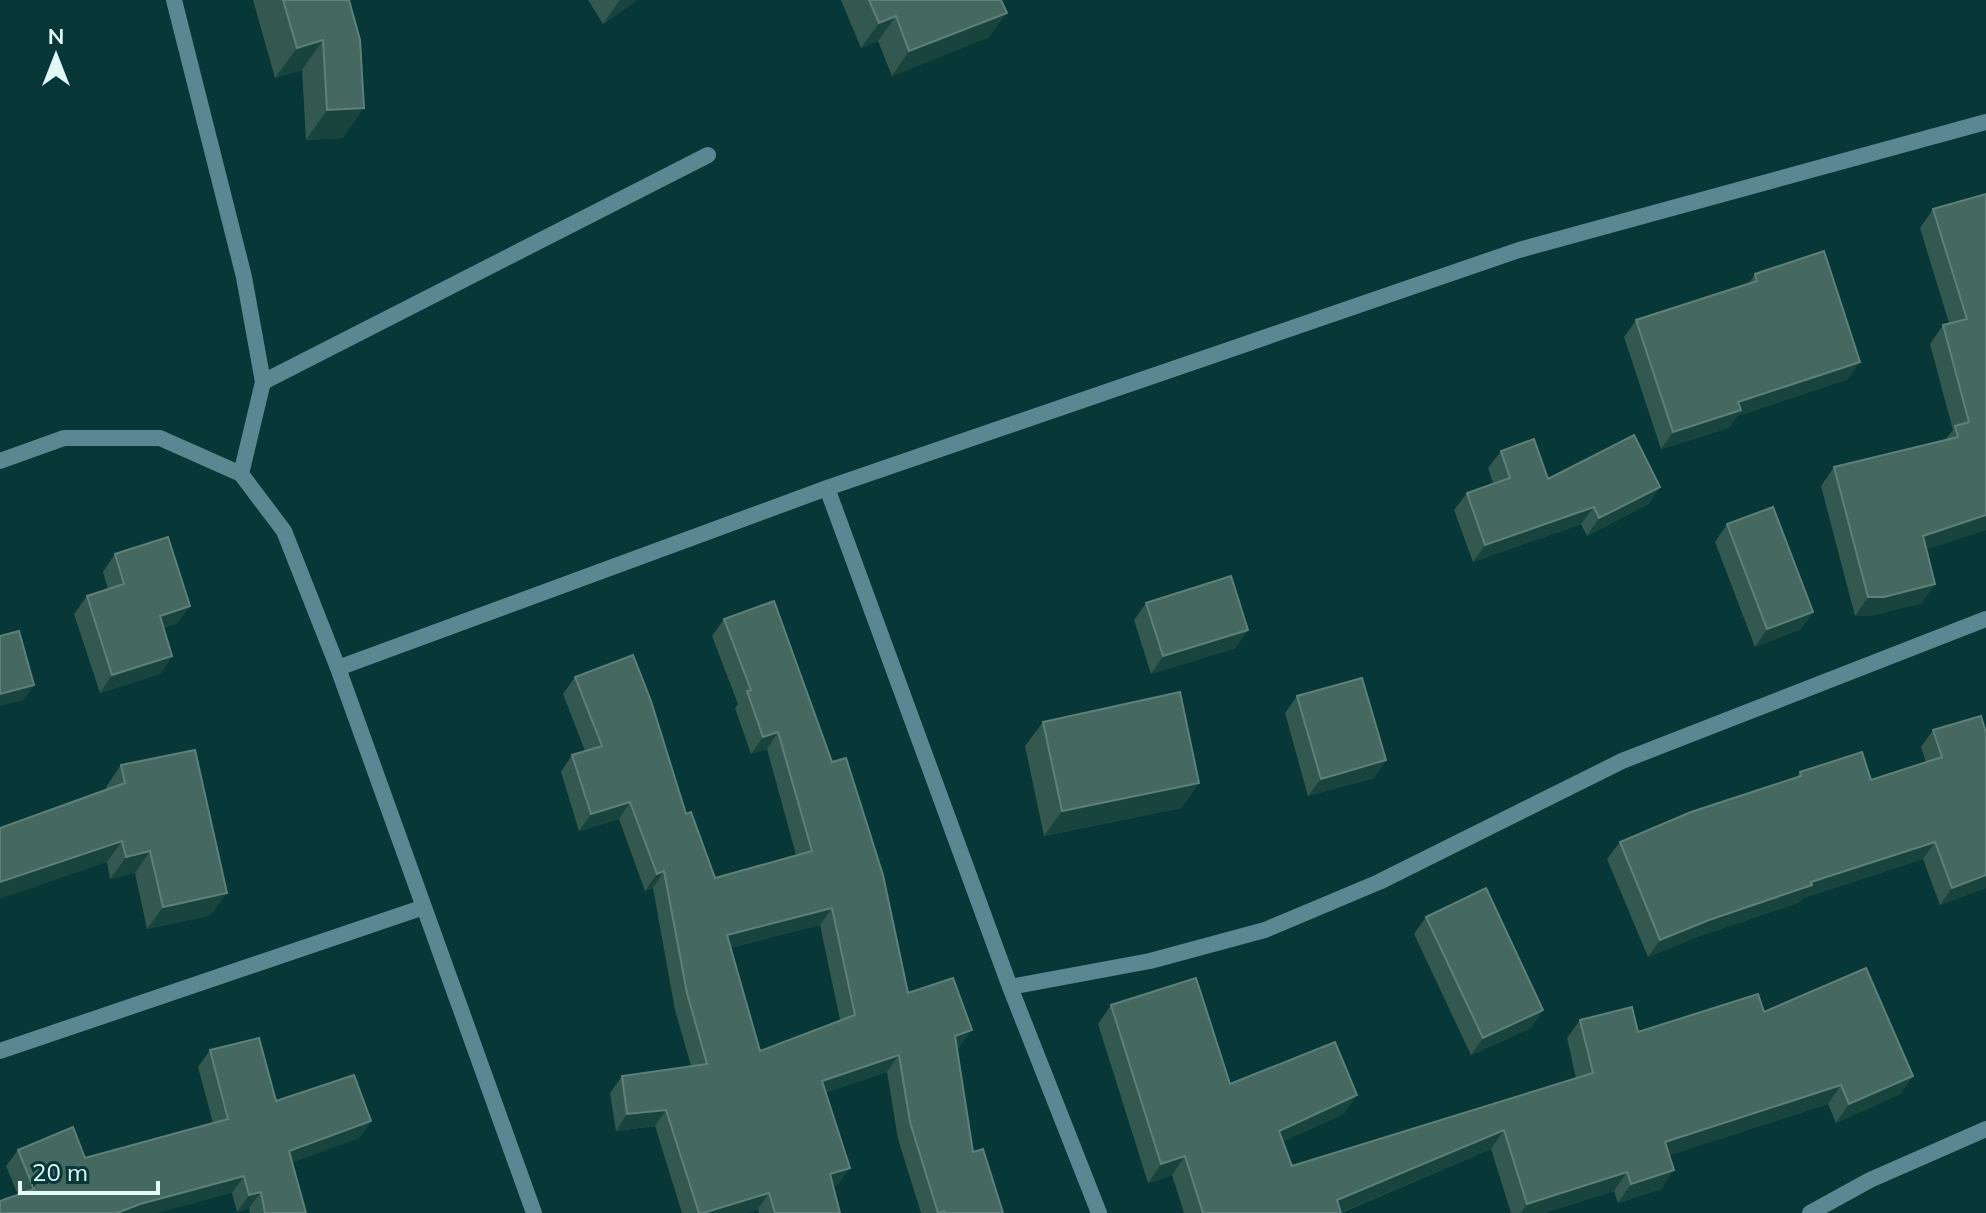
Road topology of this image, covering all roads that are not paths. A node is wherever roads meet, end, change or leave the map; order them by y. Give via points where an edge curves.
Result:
1 (174, 0) edge
2 (1986, 122) edge
3 (708, 155) dead end
4 (263, 382) junction
5 (0, 461) edge
6 (241, 474) junction
7 (827, 488) junction
8 (1986, 619) edge
9 (338, 668) junction
10 (424, 907) junction
11 (1010, 987) junction
12 (0, 1051) edge
13 (1986, 1129) edge
14 (534, 1213) edge
15 (1099, 1213) edge
16 (1810, 1213) edge

1 - 4 street via 244,277
2 - 7 street via 1519,250
3 - 4 street
4 - 6 street
5 - 6 street via 64,438 160,438
6 - 9 street via 284,531
7 - 9 street
7 - 11 street
8 - 11 street via 1622,761 1379,882 1265,930 1150,961
9 - 10 street
10 - 12 street
10 - 14 street
11 - 15 street
13 - 16 street

